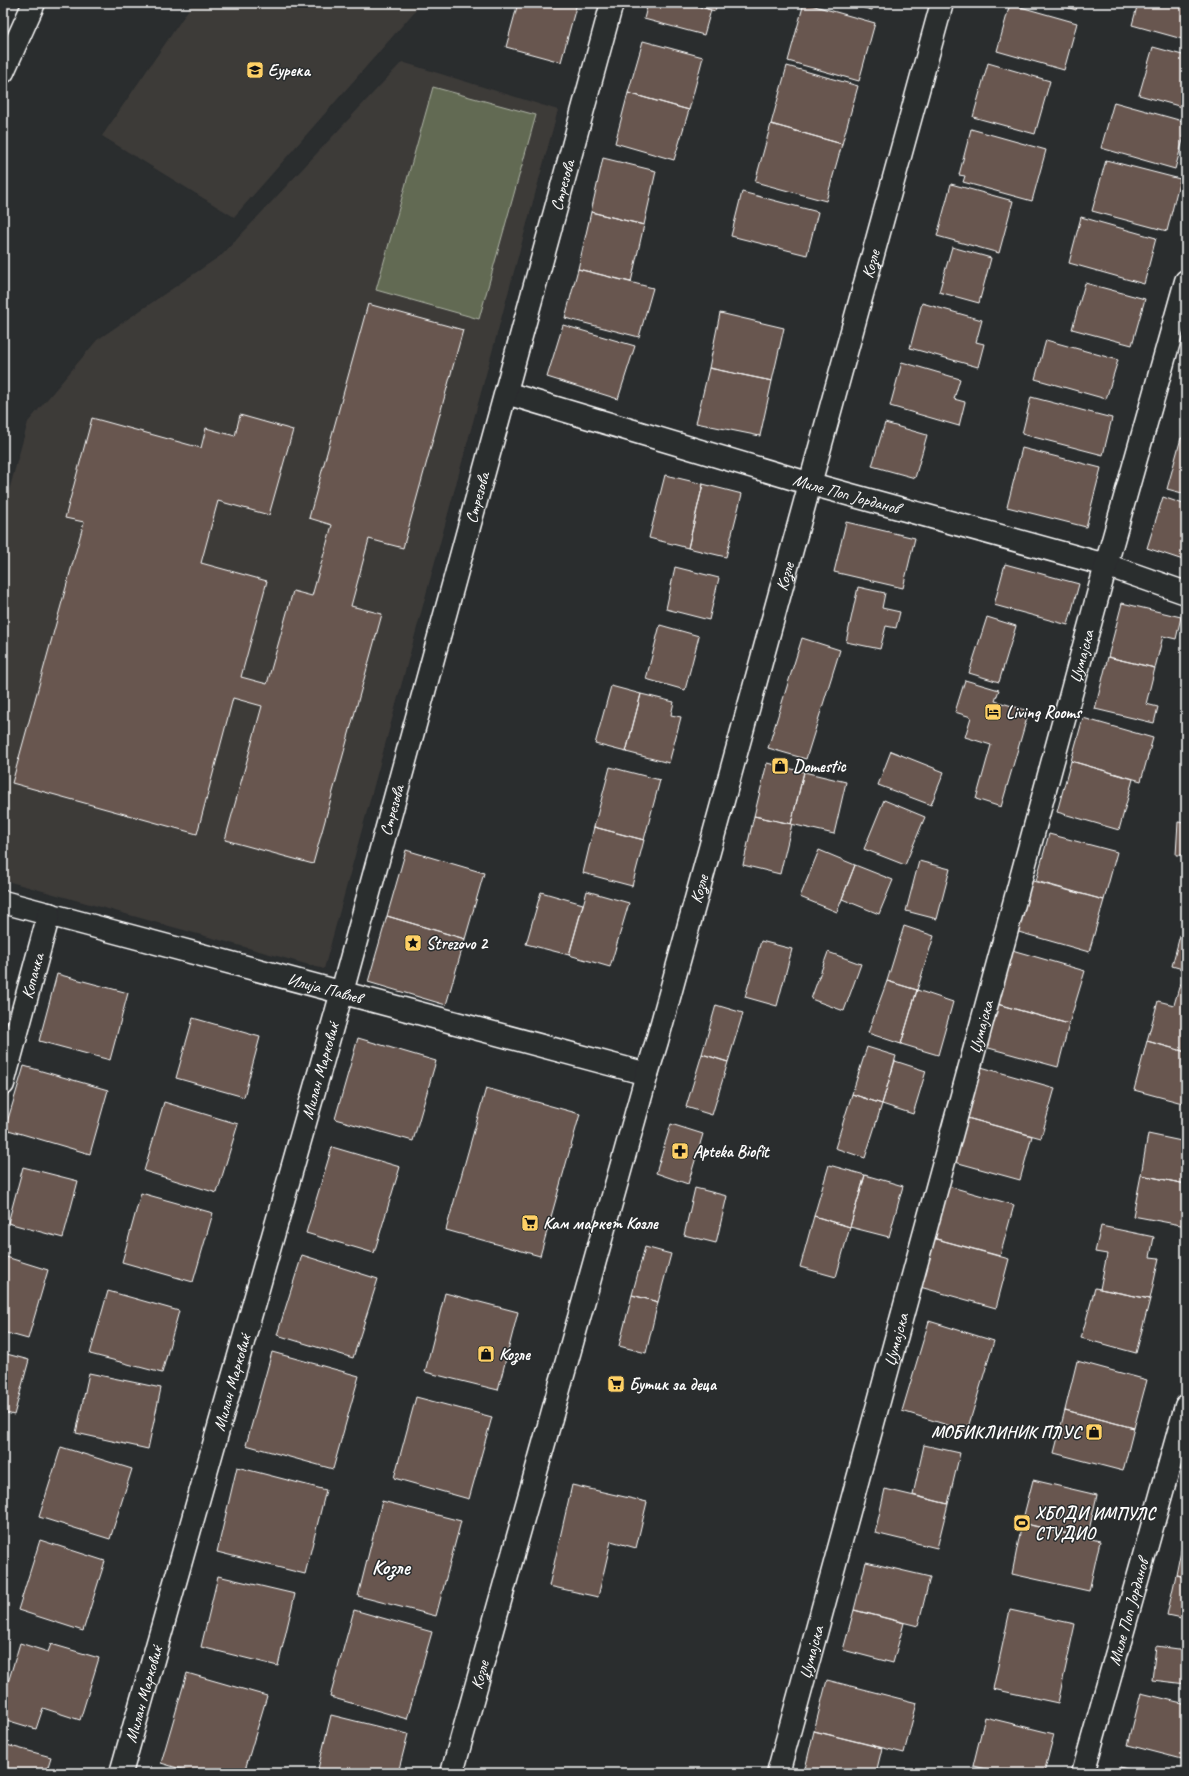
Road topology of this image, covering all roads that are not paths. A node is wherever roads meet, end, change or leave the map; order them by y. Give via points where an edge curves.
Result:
1 (34, 3) edge
2 (612, 3) edge
3 (942, 3) edge
4 (3, 72) edge
5 (1186, 281) edge
6 (506, 393) junction
7 (811, 484) junction
8 (1106, 566) junction
9 (1186, 594) edge
10 (3, 902) edge
11 (49, 914) junction
12 (342, 992) junction
13 (647, 1074) junction
14 (3, 1084) edge
15 (1186, 1406) edge
16 (121, 1773) edge
17 (452, 1773) edge
18 (778, 1773) edge
19 (1083, 1773) edge

1 - 4 street
2 - 6 street, Стрезова
3 - 7 street, Козле
5 - 8 street, Џумајска
6 - 7 street, Миле Поп Јорданов
6 - 12 street, Стрезова
7 - 8 street, Миле Поп Јорданов
7 - 13 street, Козле
8 - 9 street, Миле Поп Јорданов
8 - 18 street, Џумајска
10 - 11 street, Илија Павлев
11 - 12 street, Илија Павлев
11 - 14 street, Копачка
12 - 13 street, Илија Павлев
12 - 16 street, Милан Марковиќ
13 - 17 street, Козле
15 - 19 street, Миле Поп Јорданов

